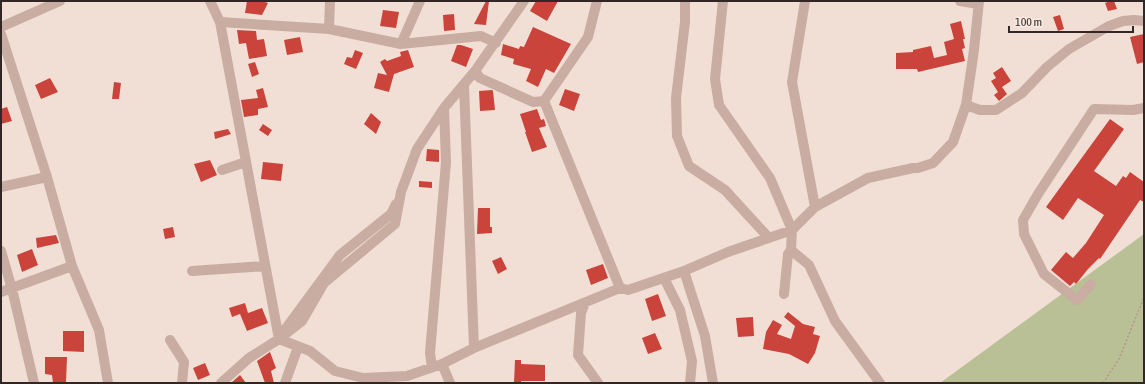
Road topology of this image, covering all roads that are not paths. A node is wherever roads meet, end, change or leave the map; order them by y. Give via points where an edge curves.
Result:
1 (60, 1) edge
2 (210, 1) edge
3 (330, 1) edge
4 (420, 1) edge
5 (524, 1) edge
6 (597, 1) edge
7 (685, 1) edge
8 (723, 1) edge
9 (805, 1) edge
10 (960, 1) edge
11 (979, 2) edge
12 (1144, 21) edge
13 (220, 22) junction
14 (1, 27) edge
15 (329, 29) junction
16 (1, 34) edge
17 (496, 43) junction
18 (401, 44) junction
19 (475, 71) junction
20 (464, 85) junction
21 (544, 101) junction
22 (966, 105) junction
23 (444, 108) junction
24 (1144, 108) edge
25 (246, 162) junction
26 (222, 170) dead end
27 (47, 177) junction
28 (1, 187) edge
29 (815, 207) junction
30 (792, 230) junction
31 (769, 238) junction
32 (791, 250) junction
33 (1, 251) edge
34 (72, 266) junction
35 (265, 266) junction
36 (192, 270) dead end
37 (684, 271) junction
38 (664, 278) junction
39 (1091, 284) dead end
40 (620, 288) junction
41 (12, 289) junction
42 (1, 292) edge
43 (784, 294) dead end
44 (585, 303) junction
45 (279, 339) junction
46 (170, 340) dead end
47 (298, 347) junction
48 (474, 348) junction
49 (442, 364) junction
50 (432, 367) junction
51 (34, 383) edge
52 (108, 383) edge
53 (182, 383) edge
54 (221, 383) edge
55 (285, 383) edge
56 (450, 383) edge
57 (598, 383) edge
58 (690, 383) edge
59 (713, 383) edge
60 (880, 383) edge

1 - 14 street
2 - 13 street
3 - 15 street
4 - 18 street
5 - 17 street
6 - 21 street via 588,37
7 - 31 street via 676,98 677,136 689,166 725,190
8 - 30 street via 715,79 719,105 770,178
9 - 29 street via 792,82
10 - 11 street
11 - 22 street
12 - 22 street via 1123,21 1109,26 1069,50 1047,67 1022,93 996,110 980,110
13 - 15 street
13 - 25 street
15 - 18 street
16 - 27 street
17 - 18 street via 481,36
17 - 19 street
19 - 20 street
19 - 21 street via 480,78 534,102
20 - 23 street
20 - 48 street
21 - 40 street
22 - 29 street via 952,142 933,163 868,178
23 - 45 street via 417,149 401,192 395,224 324,283 302,321
23 - 50 street via 446,162 430,353
24 - 39 street via 1094,109 1023,220 1024,234 1044,274 1077,300
25 - 26 street
25 - 35 street
27 - 28 street
27 - 34 street
29 - 30 street
30 - 31 street
30 - 32 street
31 - 37 street
32 - 43 street via 788,254
32 - 60 street via 809,264 835,321
33 - 41 street
34 - 41 street
34 - 52 street via 99,330
35 - 36 street
35 - 45 street
37 - 38 street
37 - 59 street via 705,336
38 - 40 street via 628,290
38 - 58 street via 682,318 692,361
40 - 44 street
41 - 42 street
41 - 51 street
44 - 48 street
44 - 57 street via 581,313 578,355
45 - 47 street
45 - 54 street via 248,358
46 - 53 street via 184,362
47 - 50 street via 310,350 334,371 363,378 407,376
47 - 55 street
48 - 49 street
49 - 50 street
49 - 56 street

